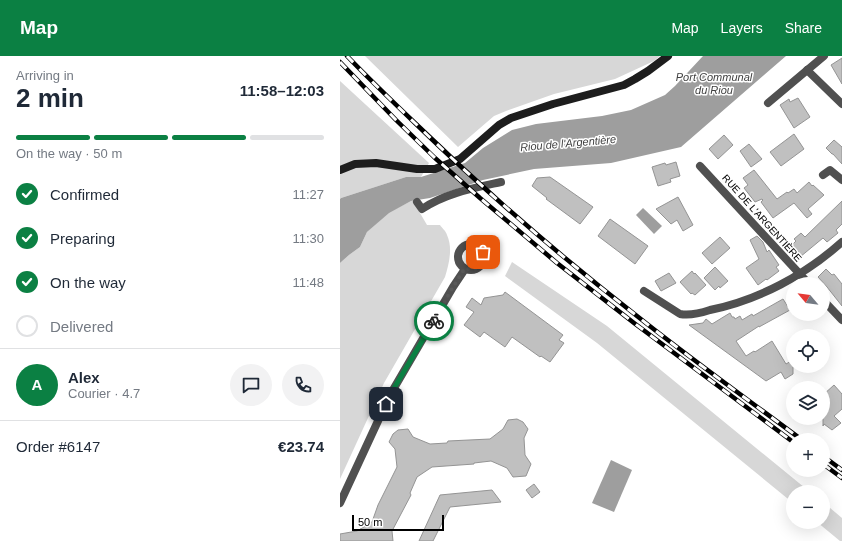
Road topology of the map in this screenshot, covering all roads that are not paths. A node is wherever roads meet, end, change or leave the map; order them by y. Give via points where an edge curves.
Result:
1 (668, 56) edge
2 (824, 56) edge
3 (807, 70) junction
4 (768, 102) dead end
5 (842, 104) edge
6 (700, 166) dead end
7 (340, 170) edge
8 (822, 175) dead end
9 (842, 180) edge
10 (501, 182) dead end
11 (417, 202) dead end
12 (842, 242) edge
13 (465, 268) dead end
14 (800, 274) junction
15 (803, 277) edge
16 (644, 291) dead end
17 (830, 307) edge
18 (842, 320) edge
19 (340, 503) edge

1 - 7 street via 624,85 511,118 460,159 435,169 376,163 355,164
2 - 3 street
3 - 4 street
3 - 5 street
6 - 14 street, RUE DE L'ARGENTIÈRE
8 - 9 street via 830,170
10 - 11 street via 457,192 422,209
12 - 14 street
13 - 19 street via 390,395
14 - 15 street, RUE DE L'ARGENTIÈRE
14 - 16 street via 741,302 686,315 674,311
17 - 18 street

